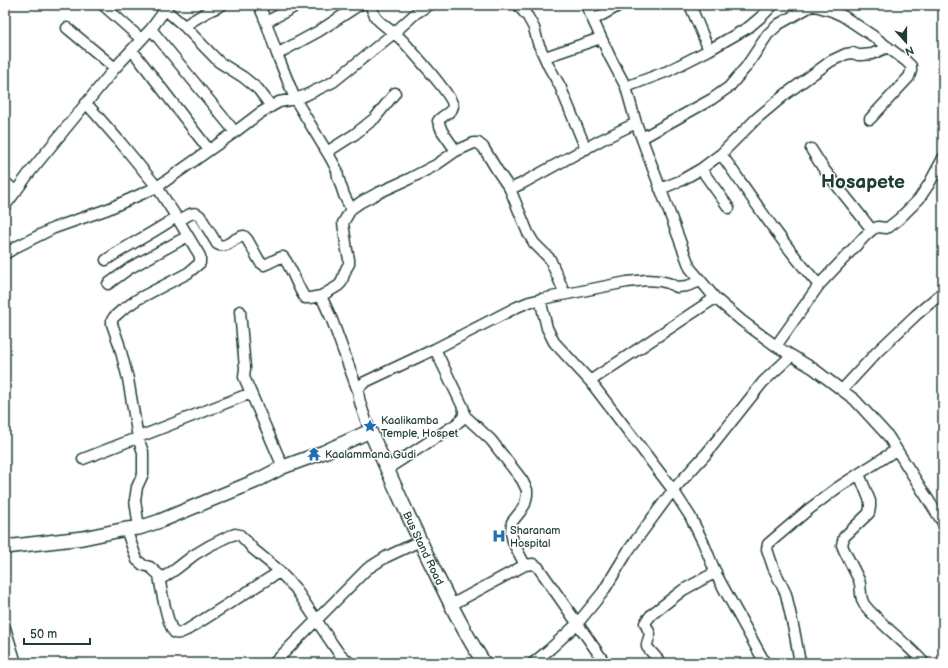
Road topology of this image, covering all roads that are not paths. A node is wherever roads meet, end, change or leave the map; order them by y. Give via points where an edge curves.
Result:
1 (103, 5) edge
2 (222, 5) edge
3 (259, 5) edge
4 (298, 5) edge
5 (360, 5) edge
6 (370, 5) edge
7 (430, 5) edge
8 (518, 5) edge
9 (586, 5) edge
10 (620, 5) edge
11 (690, 5) edge
12 (773, 5) edge
13 (812, 5) edge
14 (162, 7) edge
15 (836, 8) edge
16 (593, 20) junction
17 (266, 22) junction
18 (184, 26) junction
19 (67, 28) dead end
20 (151, 29) junction
21 (394, 33) junction
22 (601, 38) junction
23 (141, 39) junction
24 (888, 47) junction
25 (132, 50) junction
26 (709, 50) junction
27 (277, 54) junction
28 (545, 57) junction
29 (115, 68) junction
30 (626, 87) junction
31 (395, 93) dead end
32 (295, 99) junction
33 (86, 103) junction
34 (271, 106) junction
35 (870, 120) dead end
36 (636, 123) junction
37 (235, 132) junction
38 (642, 138) junction
39 (586, 149) junction
40 (209, 150) junction
41 (811, 150) dead end
42 (456, 151) junction
43 (327, 152) junction
44 (721, 154) junction
45 (943, 158) edge
46 (701, 169) junction
47 (5, 182) edge
48 (157, 187) junction
49 (510, 189) junction
50 (660, 189) junction
51 (16, 192) junction
52 (5, 206) edge
53 (729, 208) dead end
54 (351, 209) junction
55 (178, 219) junction
56 (872, 230) junction
57 (188, 236) junction
58 (5, 254) edge
59 (106, 260) dead end
60 (700, 281) junction
61 (108, 284) dead end
62 (819, 285) junction
63 (943, 292) edge
64 (565, 294) junction
65 (321, 296) junction
66 (715, 298) junction
67 (540, 299) junction
68 (240, 311) dead end
69 (776, 346) junction
70 (435, 349) junction
71 (791, 356) junction
72 (590, 381) junction
73 (842, 390) junction
74 (358, 391) junction
75 (251, 393) junction
76 (464, 416) junction
77 (370, 431) junction
78 (138, 438) junction
79 (896, 450) junction
80 (83, 459) dead end
81 (283, 467) junction
82 (387, 469) junction
83 (859, 474) junction
84 (673, 490) junction
85 (943, 523) edge
86 (133, 528) junction
87 (420, 541) junction
88 (5, 547) edge
89 (525, 564) junction
90 (279, 572) junction
91 (716, 572) junction
92 (159, 575) junction
93 (451, 605) junction
94 (317, 620) junction
95 (577, 624) junction
96 (5, 628) edge
97 (278, 662) edge
98 (16, 663) edge
99 (350, 663) edge
100 (484, 663) edge
101 (533, 663) edge
102 (605, 663) edge
103 (661, 663) edge
104 (765, 663) edge
105 (800, 663) edge
106 (924, 663) edge

1 - 23 street
2 - 18 street
3 - 17 street
4 - 17 street
5 - 27 street
6 - 21 street via 376,18
7 - 21 street via 416,13
8 - 28 street via 534,28
9 - 16 street
10 - 16 street
11 - 26 street
12 - 26 street via 749,27
13 - 15 street
13 - 38 street via 779,24 768,34 729,87 712,100
14 - 18 street
14 - 20 street
15 - 24 street via 843,16
16 - 22 street
17 - 27 street
18 - 34 street via 220,62 258,89
19 - 29 street
20 - 23 street
20 - 37 street
21 - 32 street via 332,82
21 - 42 street via 434,76 451,102 450,112 438,121
22 - 28 street
22 - 30 street
23 - 25 street
24 - 35 street via 906,60 911,66 911,71 909,77
24 - 44 street via 872,54 846,54 831,61 756,119
25 - 29 street
25 - 40 street
26 - 30 street via 668,71
27 - 32 street
28 - 39 street
29 - 33 street
30 - 36 street
31 - 43 street via 375,118
32 - 34 street
32 - 43 street
33 - 48 street
33 - 51 street
34 - 37 street
36 - 38 street
36 - 39 street
37 - 40 street
38 - 50 street
39 - 49 street
40 - 48 street
41 - 56 street
42 - 49 street via 474,143 484,146
42 - 54 street via 436,165
43 - 54 street via 337,170
44 - 46 street
44 - 62 street via 790,250
45 - 56 street via 919,198 899,219 889,227
46 - 50 street
46 - 53 street
47 - 51 street
48 - 55 street
48 - 58 street via 54,228
49 - 64 street via 528,233 550,259
50 - 60 street via 690,268
51 - 52 street
54 - 65 street via 343,223 349,264 341,283
55 - 57 street
55 - 59 street
55 - 65 street via 198,214 221,247 244,236 264,265 283,257 305,298
56 - 62 street
57 - 61 street via 130,268
57 - 78 street via 200,256 197,267 138,299 116,314 112,320 128,379
60 - 64 street via 677,287 647,280
60 - 66 street
62 - 69 street
63 - 73 street via 877,352
64 - 67 street
65 - 74 street
66 - 69 street
66 - 72 street
67 - 70 street via 516,307
67 - 72 street via 554,342
68 - 75 street via 244,377
69 - 71 street
70 - 74 street via 365,382
70 - 76 street via 463,407
71 - 73 street
71 - 84 street via 763,382 706,454
72 - 84 street
73 - 79 street via 855,400 888,436
74 - 77 street
75 - 78 street
75 - 81 street
76 - 82 street
76 - 89 street via 491,440 527,490 526,504 512,522 511,532 513,542
77 - 81 main road
77 - 82 main road, Bus Stand Road
78 - 80 street
78 - 86 street via 143,452 143,465 137,487
79 - 83 street
79 - 85 street
81 - 86 main road via 160,521
82 - 87 main road, Bus Stand Road
83 - 105 street via 808,510 768,544 773,567 786,594
83 - 106 street via 870,507 868,513 844,537 842,545 861,585 861,595 865,604
84 - 91 street via 690,516
84 - 95 street via 628,551 603,592
86 - 88 main road via 83,538
86 - 92 street via 137,560 143,565 150,566
87 - 93 main road, Bus Stand Road
87 - 94 street via 386,556 367,569
89 - 93 street
89 - 95 street via 538,567
90 - 92 street via 240,535 235,534 194,555 167,576
90 - 92 street via 180,633 174,633 169,623
90 - 94 street via 295,588
91 - 103 street via 683,590 646,621 650,634 647,647
91 - 104 street
93 - 100 main road, Bus Stand Road
94 - 97 street
94 - 99 street via 338,652
95 - 101 street
95 - 102 street
96 - 98 street

